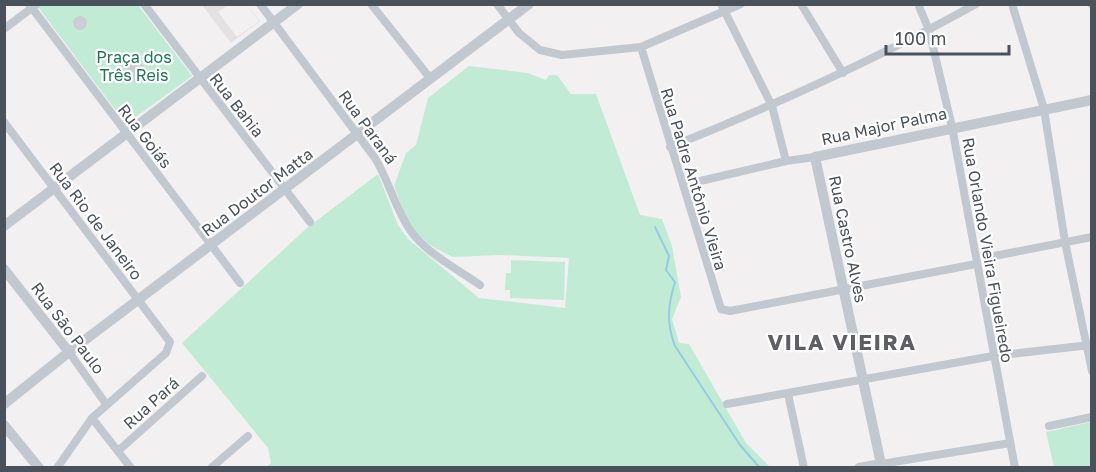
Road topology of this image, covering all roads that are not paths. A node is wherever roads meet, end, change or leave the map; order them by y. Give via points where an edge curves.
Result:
1 (144, 4) edge
2 (260, 4) edge
3 (298, 4) edge
4 (371, 4) edge
5 (497, 4) edge
6 (529, 4) edge
7 (721, 4) edge
8 (741, 4) edge
9 (801, 4) edge
10 (918, 4) edge
11 (976, 4) edge
12 (1012, 4) edge
13 (33, 6) edge
14 (725, 13) junction
15 (508, 21) junction
16 (274, 22) junction
17 (4, 29) edge
18 (929, 30) junction
19 (641, 47) junction
20 (843, 73) junction
21 (200, 78) junction
22 (430, 78) junction
23 (1092, 100) edge
24 (771, 106) junction
25 (1044, 108) junction
26 (4, 122) edge
27 (952, 127) junction
28 (126, 134) junction
29 (357, 134) junction
30 (670, 147) junction
31 (815, 157) junction
32 (786, 161) junction
33 (683, 185) junction
34 (53, 189) junction
35 (285, 189) junction
36 (310, 222) dead end
37 (4, 226) edge
38 (1092, 237) edge
39 (1065, 242) junction
40 (212, 244) junction
41 (994, 256) dead end
42 (976, 264) junction
43 (4, 269) edge
44 (240, 283) dead end
45 (480, 285) dead end
46 (844, 291) junction
47 (140, 300) junction
48 (1090, 345) edge
49 (69, 352) junction
50 (993, 356) junction
51 (1092, 371) edge
52 (202, 376) dead end
53 (864, 381) junction
54 (788, 394) junction
55 (4, 404) edge
56 (106, 404) junction
57 (727, 404) dead end
58 (1092, 417) edge
59 (92, 418) junction
60 (4, 425) edge
61 (1049, 426) dead end
62 (248, 436) dead end
63 (1010, 443) junction
64 (118, 451) junction
65 (882, 466) edge
66 (39, 468) edge
67 (57, 468) edge
68 (131, 468) edge
69 (211, 468) edge
70 (804, 468) edge
71 (859, 468) edge
72 (1015, 468) edge

1 - 21 street, Rua Bahia
2 - 16 street, Rua Paraná
3 - 16 street
4 - 22 street
5 - 15 street
6 - 15 street, Rua Doutor Matta
7 - 14 street
8 - 14 street
9 - 20 street
10 - 18 street, Rua Orlando Vieira Figueiredo
11 - 18 street
12 - 25 street
13 - 17 street
13 - 28 street, Rua Goiás
14 - 19 street
14 - 24 street
15 - 19 street via 550,54
15 - 22 street, Rua Doutor Matta
16 - 21 street
16 - 29 street, Rua Paraná
18 - 20 street
18 - 27 street, Rua Orlando Vieira Figueiredo
19 - 30 street, Rua Padre Antônio Vieira
20 - 24 street
21 - 28 street
21 - 35 street, Rua Bahia
22 - 29 street, Rua Doutor Matta
23 - 25 street, Rua Major Palma
24 - 30 street
24 - 32 street
25 - 27 street, Rua Major Palma
25 - 39 street
26 - 34 street, Rua Rio de Janeiro
27 - 31 street, Rua Major Palma
27 - 42 street, Rua Orlando Vieira Figueiredo
28 - 34 street
28 - 40 street, Rua Goiás
29 - 35 street, Rua Doutor Matta
29 - 45 street, Rua Paraná via 387,177 410,229 423,245
30 - 33 street, Rua Padre Antônio Vieira
31 - 32 street, Rua Major Palma
31 - 46 street, Rua Castro Alves
32 - 33 street, Rua Major Palma
33 - 46 street, Rua Padre Antônio Vieira via 717,305 726,311
34 - 37 street
34 - 47 street, Rua Rio de Janeiro
35 - 36 street, Rua Bahia
35 - 40 street, Rua Doutor Matta
38 - 39 street
39 - 41 street
39 - 48 street
40 - 44 street, Rua Goiás
40 - 47 street, Rua Doutor Matta
42 - 46 street
42 - 50 street, Rua Orlando Vieira Figueiredo
43 - 49 street, Rua São Paulo
46 - 53 street, Rua Castro Alves
47 - 49 street, Rua Doutor Matta
47 - 56 street, Rua Rio de Janeiro via 167,337 169,348
48 - 50 street
48 - 51 street
49 - 55 street, Rua Doutor Matta
49 - 56 street, Rua São Paulo
50 - 53 street
50 - 63 street, Rua Orlando Vieira Figueiredo
52 - 64 street, Rua Pará
53 - 54 street
53 - 65 street, Rua Castro Alves
54 - 57 street
54 - 70 street
56 - 59 street
58 - 61 street
59 - 64 street
59 - 67 street
60 - 66 street
62 - 69 street
63 - 65 street
63 - 72 street, Rua Orlando Vieira Figueiredo
64 - 68 street
65 - 71 street

